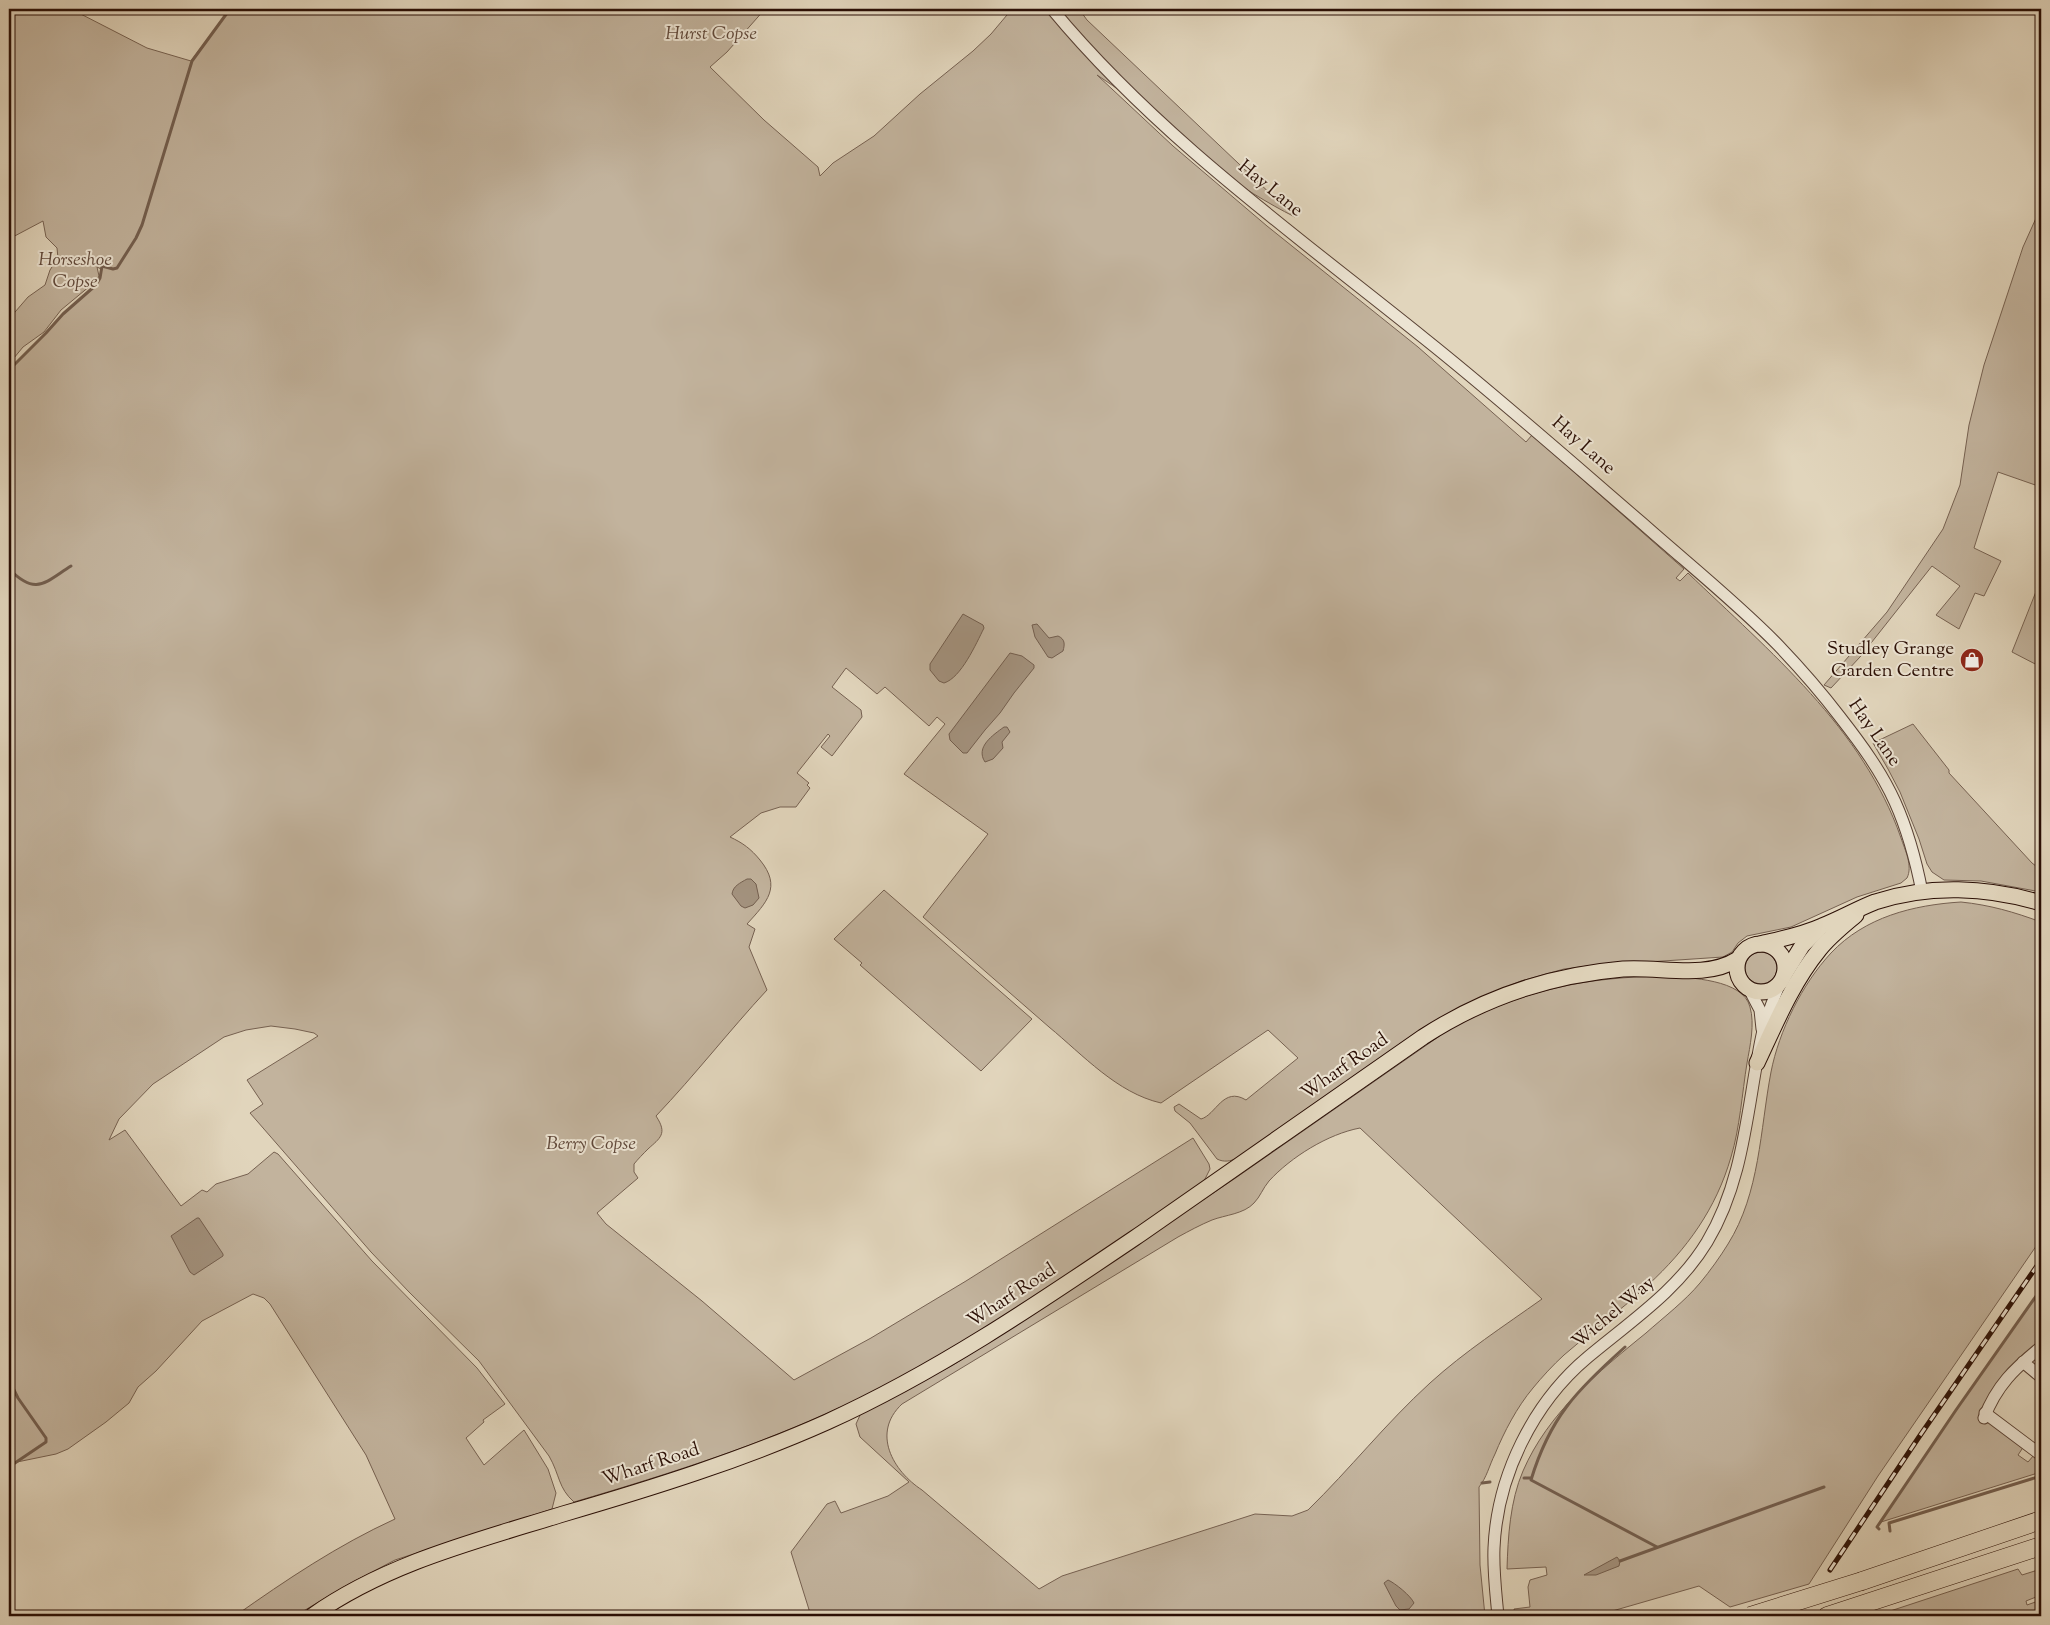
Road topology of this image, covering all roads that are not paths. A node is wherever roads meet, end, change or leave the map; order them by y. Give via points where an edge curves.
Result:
1 (1052, 9) edge
2 (1922, 892) junction
3 (2041, 904) edge
4 (1868, 905) junction
5 (1823, 926) junction
6 (1760, 944) junction
7 (1738, 959) junction
8 (1700, 971) junction
9 (1782, 978) junction
10 (1747, 987) junction
11 (1762, 1033) junction
12 (1757, 1063) junction
13 (2041, 1347) edge
14 (2023, 1362) junction
15 (2041, 1377) edge
16 (2041, 1454) edge
17 (2041, 1520) edge
18 (2041, 1546) edge
19 (1834, 1614) edge
20 (312, 1616) edge
21 (1498, 1616) edge
22 (1750, 1616) edge

1 - 2 street, Hay Lane via 1100,65 1219,173 1544,438 1781,648 1861,744 1880,774 1906,830
2 - 3 main road via 1985,891
2 - 4 main road, Wharf Road
4 - 5 main road, Wharf Road
4 - 12 main road via 1834,934 1813,958
5 - 6 main road, Wharf Road
5 - 9 main road, Wharf Road via 1802,946
6 - 7 main road, Wharf Road via 1746,949
6 - 9 main road via 1771,946 1781,954 1784,963
7 - 8 main road, Wharf Road via 1722,967
7 - 10 main road via 1738,974
8 - 10 main road, Wharf Road
8 - 20 main road, Wharf Road via 1633,968 1576,975 1530,986 1473,1008 1423,1037 1016,1318 891,1390 824,1423 748,1453 416,1561 361,1586
9 - 10 main road, Wharf Road via 1768,991 1759,992
9 - 11 street, Wichel Way
10 - 11 street, Wichel Way via 1760,1010
11 - 12 street, Wichel Way
12 - 21 street, Wichel Way via 1734,1182 1707,1242 1672,1286 1565,1379 1536,1416 1514,1459 1503,1489 1495,1534
13 - 14 street
14 - 15 street
14 - 16 street via 2004,1381 1984,1416
17 - 22 highway, bridge via 1862,1582
18 - 19 highway

